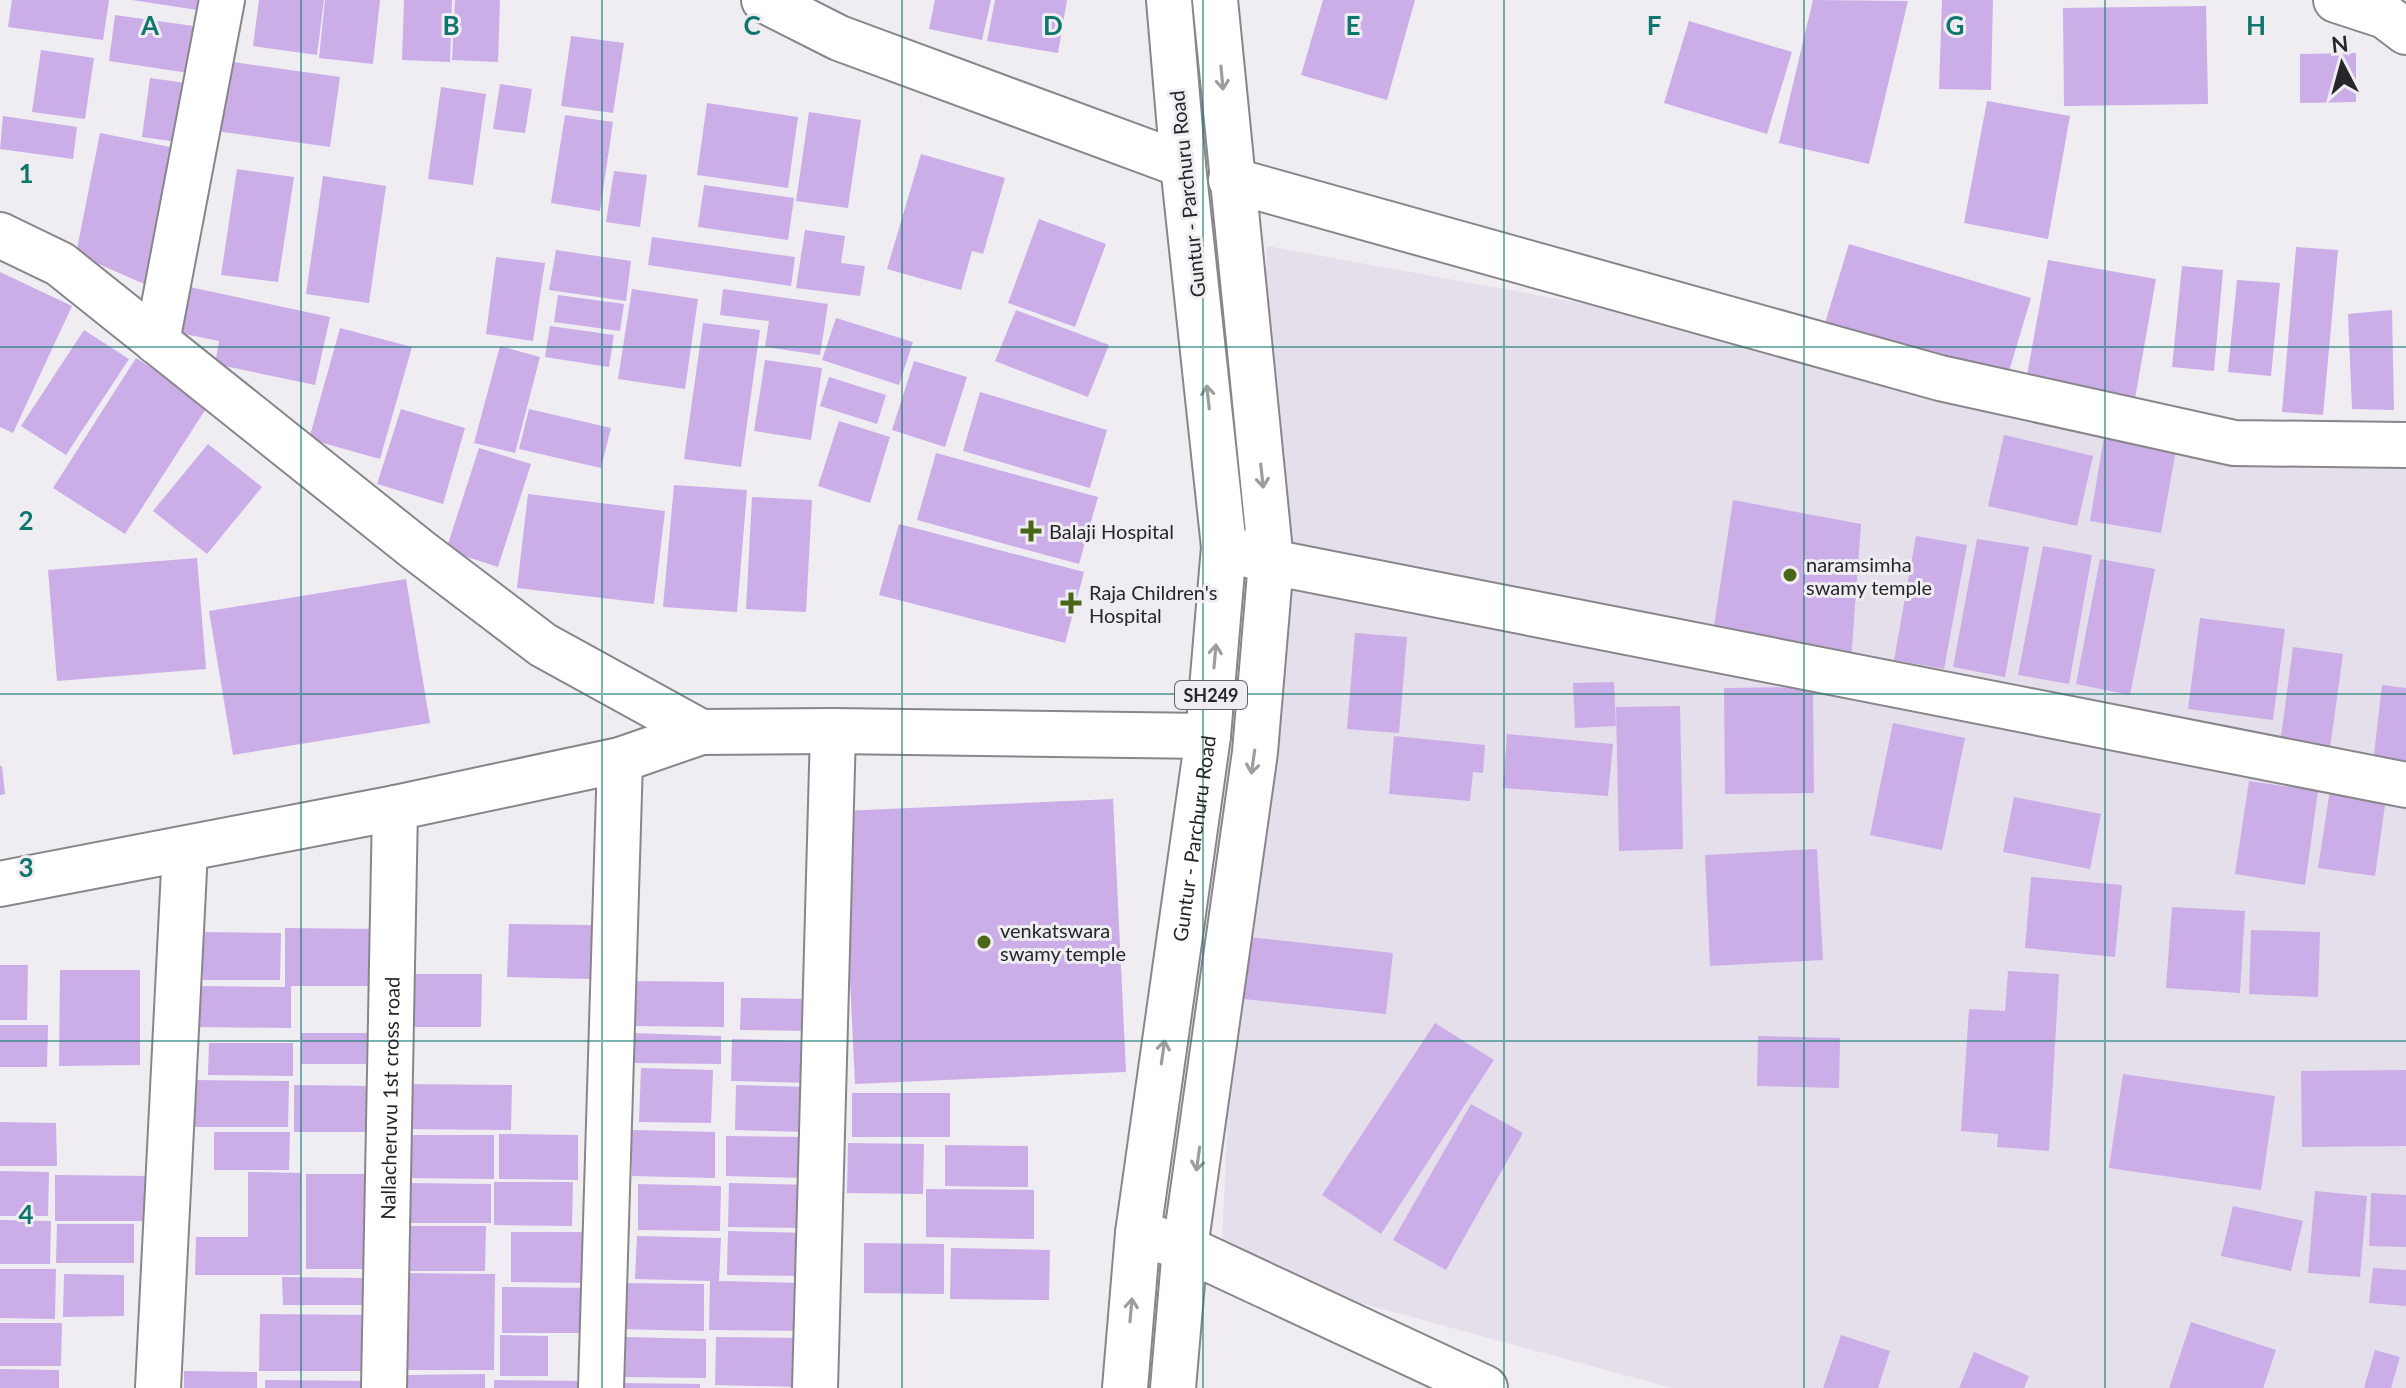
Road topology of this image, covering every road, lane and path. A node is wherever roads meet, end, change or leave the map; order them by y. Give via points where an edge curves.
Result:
1 (222, 0) edge
2 (764, 0) edge
3 (1169, 0) edge
4 (1215, 0) edge
5 (2336, 0) edge
6 (2406, 32) edge
7 (1183, 165) junction
8 (1231, 180) junction
9 (0, 235) edge
10 (157, 342) junction
11 (2406, 445) edge
12 (1224, 547) junction
13 (1271, 562) junction
14 (833, 731) junction
15 (701, 732) junction
16 (1208, 736) junction
17 (620, 760) junction
18 (2406, 785) edge
19 (395, 808) junction
20 (185, 850) junction
21 (0, 884) edge
22 (1138, 1233) junction
23 (1185, 1248) junction
24 (158, 1388) edge
25 (384, 1388) edge
26 (601, 1388) edge
27 (815, 1388) edge
28 (1125, 1388) edge
29 (1173, 1388) edge
30 (1485, 1388) edge

1 - 10 street
2 - 7 street via 839,38
3 - 7 street, Guntur - Parchuru Road / SH249
4 -> 8 street, SH249
5 - 6 street via 2385,16
7 - 8 street
12 -> 7 street, Guntur - Parchuru Road / SH249
8 - 11 street via 1940,378 2234,443
8 -> 13 street, SH249
9 - 10 street via 60,264
10 - 15 street via 543,645
12 - 13 street
16 -> 12 street, Guntur - Parchuru Road / SH249
13 - 18 street
13 -> 23 street, SH249 via 1255,752
14 - 15 street
14 - 16 street
14 - 27 street
15 - 17 street
22 -> 16 street, Guntur - Parchuru Road / SH249
17 - 19 street
17 - 26 street
19 - 20 street
19 - 25 street, Nallacheruvu 1st cross road
20 - 21 street
20 - 24 street
22 - 23 street
28 -> 22 street, Guntur - Parchuru Road / SH249
23 - 29 street, SH249
23 - 30 street

